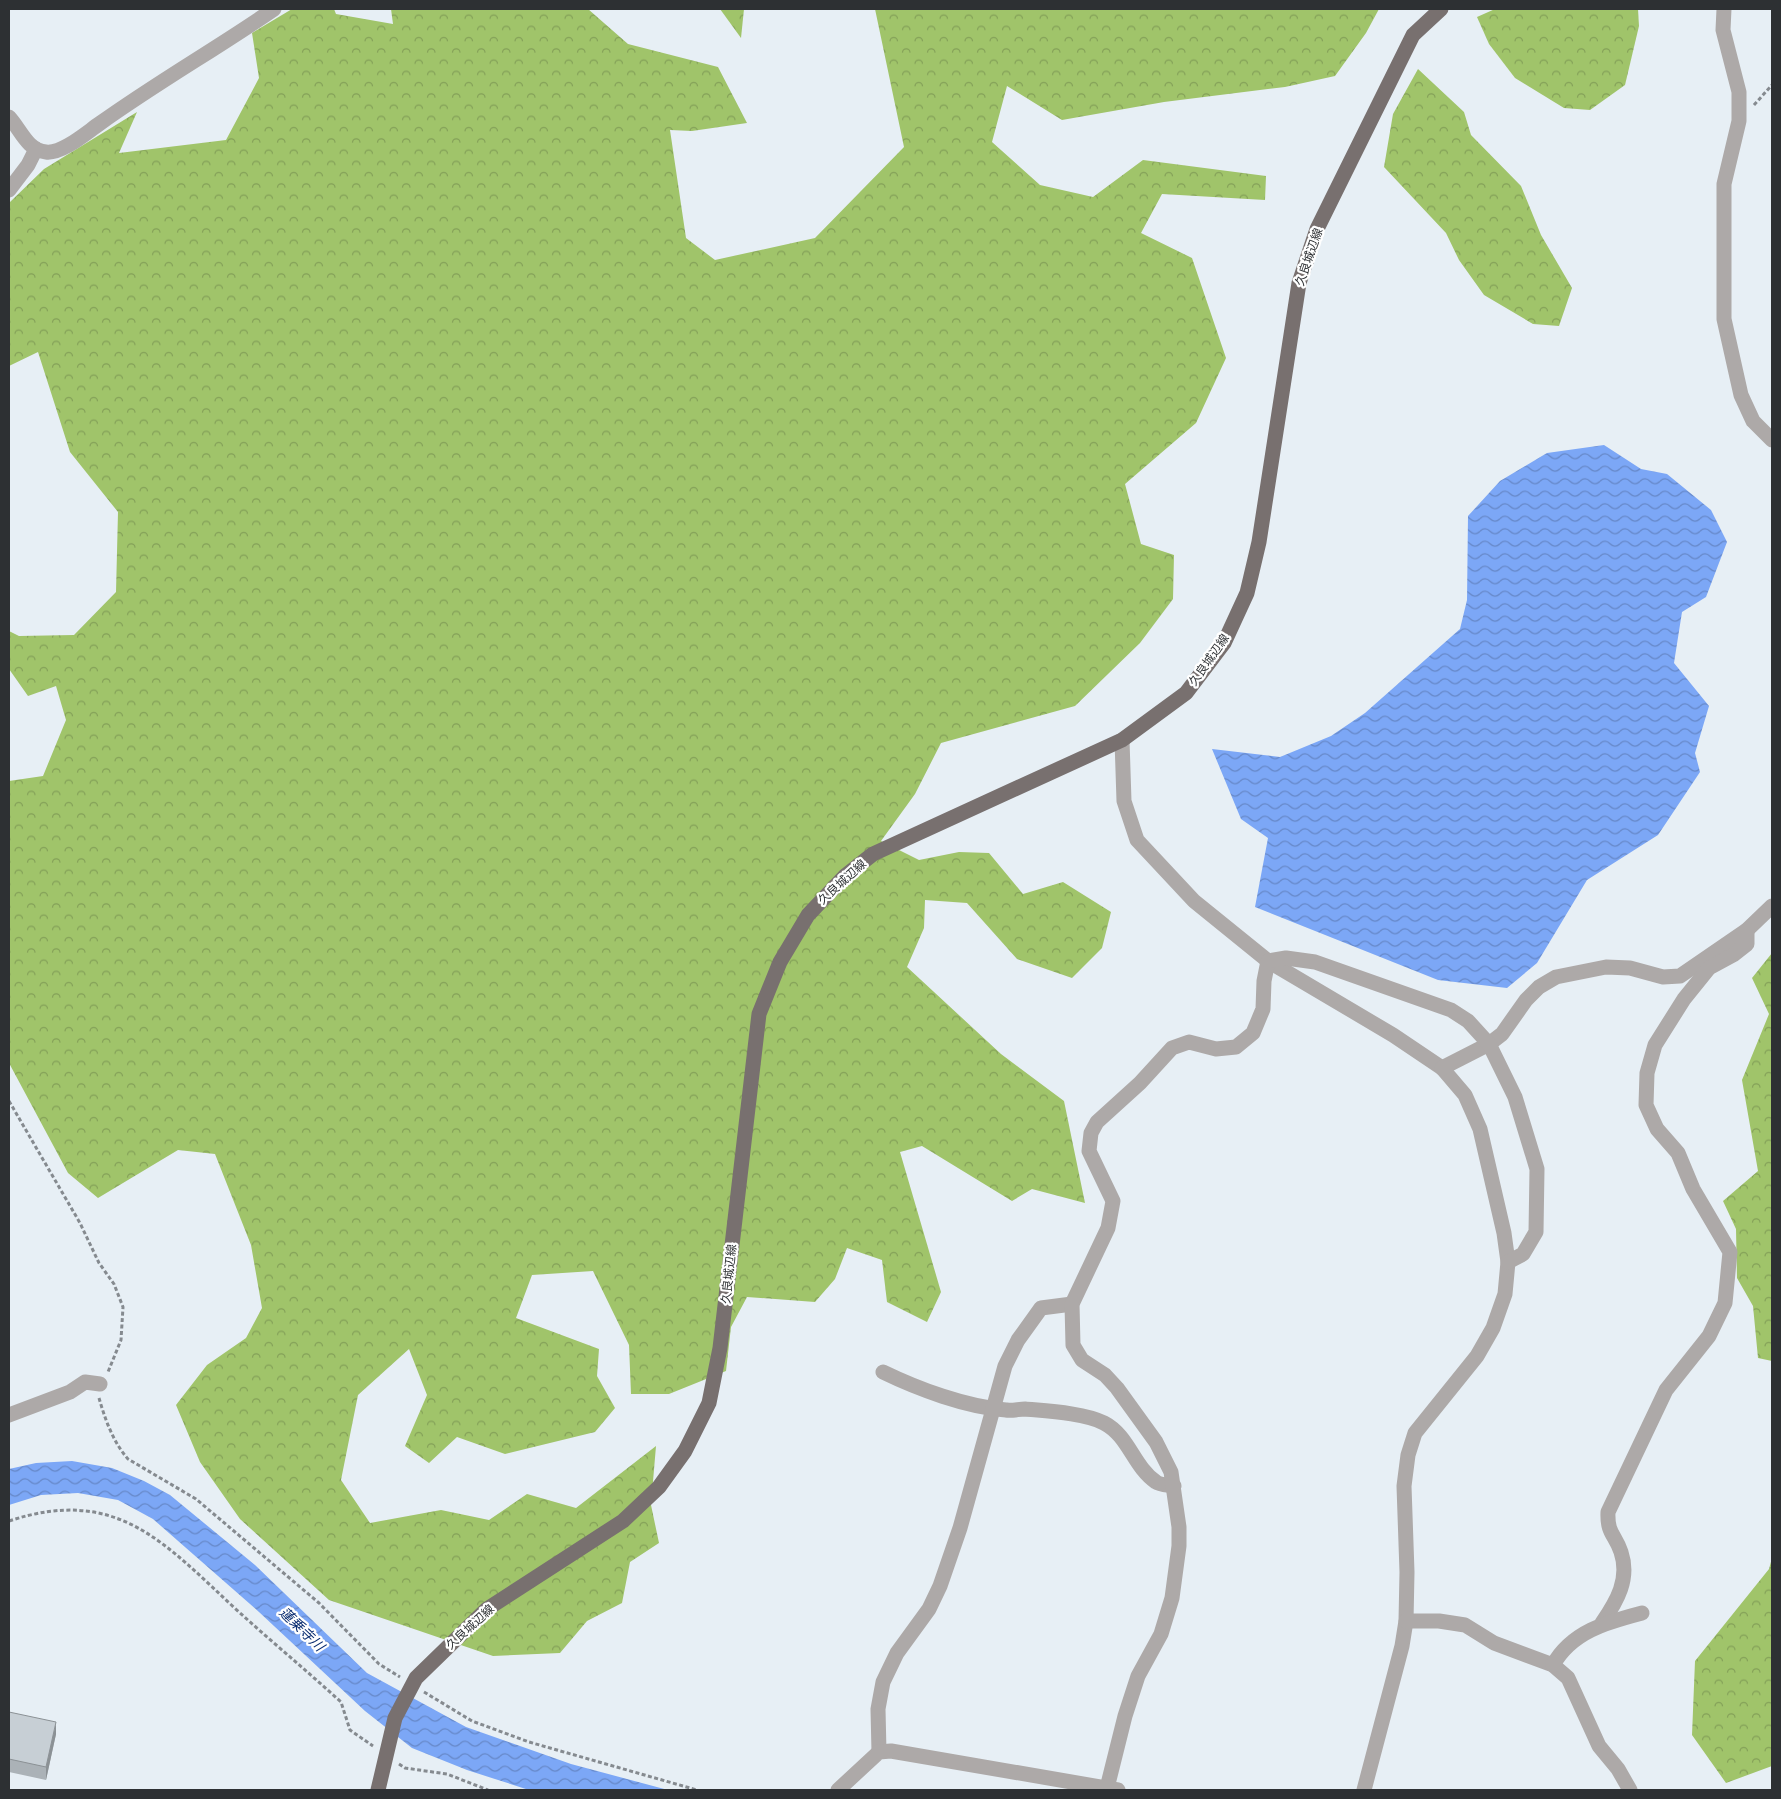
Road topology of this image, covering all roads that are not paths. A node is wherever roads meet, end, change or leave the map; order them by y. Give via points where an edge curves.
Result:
1 (274, 9) edge
2 (1441, 9) edge
3 (1724, 9) edge
4 (9, 117) edge
5 (36, 149) junction
6 (9, 190) edge
7 (1772, 440) edge
8 (1122, 740) junction
9 (1772, 906) edge
10 (1747, 930) junction
11 (1268, 961) junction
12 (1490, 1044) junction
13 (1442, 1068) junction
14 (1508, 1262) junction
15 (1072, 1304) junction
16 (883, 1372) dead end
17 (100, 1384) road end
18 (993, 1408) junction
19 (9, 1415) edge
20 (1174, 1486) junction
21 (1642, 1613) dead end
22 (1406, 1621) junction
23 (1602, 1623) junction
24 (1554, 1665) junction
25 (879, 1752) junction
26 (1113, 1789) edge
27 (378, 1790) edge
28 (838, 1790) edge
29 (1364, 1790) edge
30 (1630, 1790) edge

1 - 5 street via 129,102 69,145 48,152
2 - 8 main road, 久良城辺線 via 1413,35 1317,229 1299,283 1259,542 1247,593 1224,643 1186,693
3 - 7 street via 1723,30 1739,92 1739,121 1724,184 1724,319 1741,395 1753,421
4 - 5 street via 25,140
5 - 6 street
8 - 11 street via 1124,801 1137,840 1194,901
8 - 27 main road, 久良城辺線 via 873,854 845,876 808,915 780,962 759,1014 720,1348 709,1403 685,1451 659,1487 623,1521 487,1609 414,1683 394,1718 390,1763
9 - 10 street
10 - 12 street via 1680,976 1606,967 1556,978 1539,987 1526,1000 1502,1034
10 - 23 street via 1747,944 1733,956 1709,968 1684,999 1655,1045 1648,1073 1646,1105 1657,1129 1678,1153 1693,1189 1730,1252 1725,1303 1709,1336 1666,1390 1608,1512 1608,1527 1621,1552 1625,1575 1617,1601
11 - 12 street via 1286,958 1315,962 1451,1010 1468,1021
11 - 13 street
11 - 15 street via 1263,1009 1253,1032 1236,1047 1216,1049 1188,1042 1172,1048 1097,1122 1091,1133 1089,1151 1113,1201 1108,1228
12 - 13 street
12 - 14 street via 1515,1097 1537,1170 1536,1232 1524,1254
13 - 14 street via 1465,1095 1480,1130
14 - 22 street via 1505,1294 1493,1328 1477,1356 1415,1433 1408,1456 1404,1486
15 - 18 street via 1041,1308 1018,1340 1005,1366
15 - 20 street via 1073,1345 1082,1360 1105,1375 1117,1388 1156,1442 1171,1472
16 - 18 street via 933,1394
17 - 19 street via 85,1382 70,1392
18 - 20 street via 1081,1416 1103,1422 1123,1437 1141,1467 1157,1483
18 - 25 street via 960,1528 940,1586 929,1609 897,1653 883,1682 878,1709
20 - 26 street via 1179,1546 1172,1598 1161,1634 1135,1684 1125,1716
21 - 23 street
22 - 24 street via 1465,1625 1494,1643
22 - 29 street
23 - 24 street via 1571,1642
24 - 30 street via 1568,1678 1599,1746
25 - 26 street via 891,1751
25 - 28 street

